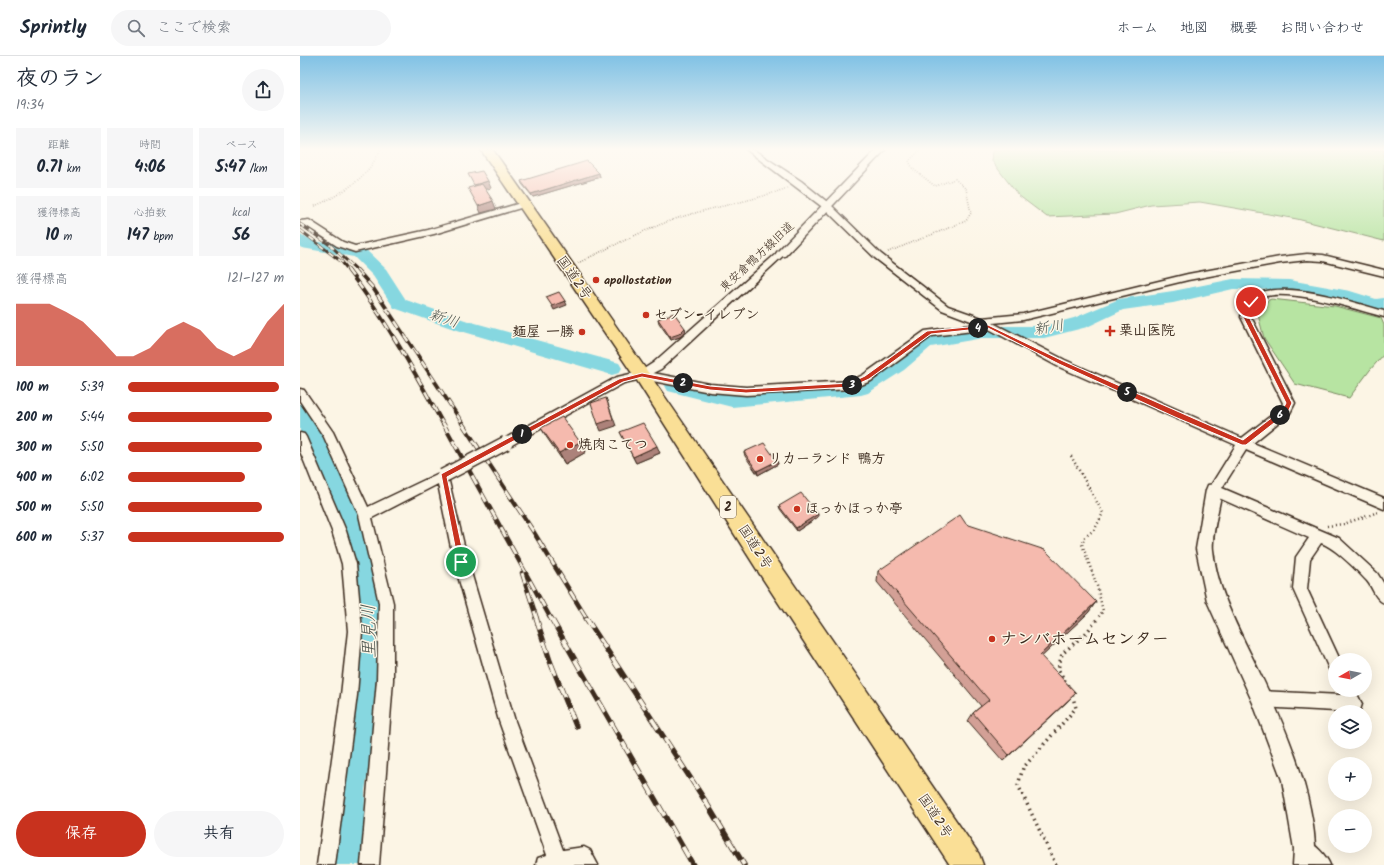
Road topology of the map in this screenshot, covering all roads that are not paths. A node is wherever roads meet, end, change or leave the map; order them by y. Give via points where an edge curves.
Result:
1 (513, 188) edge
2 (804, 188) edge
3 (846, 188) edge
4 (524, 204) junction
5 (828, 207) junction
6 (300, 224) edge
7 (781, 254) joint
8 (1384, 273) edge
9 (1384, 314) edge
10 (985, 324) junction
11 (642, 375) junction
12 (300, 393) edge
13 (300, 437) edge
14 (1244, 443) junction
15 (443, 476) junction
16 (1214, 490) junction
17 (1384, 504) edge
18 (365, 515) junction
19 (1318, 536) junction
20 (1384, 596) edge
21 (1329, 653) edge
22 (1350, 697) edge
23 (1262, 699) junction
24 (1305, 857) edge
25 (552, 862) edge
26 (326, 865) edge
27 (370, 865) edge
28 (589, 865) edge
29 (968, 865) edge
30 (1321, 865) edge

1 - 4 highway, 国道2号 / 2
2 - 5 street
3 - 5 street, 東安倉鴨方線旧道
4 - 6 street via 431,232 355,249 340,244 306,222
4 - 11 highway, 国道2号 / 2
5 - 7 street, 東安倉鴨方線旧道
5 - 10 street via 878,256 945,308
7 - 11 street, 東安倉鴨方線旧道 via 657,366
8 - 10 street via 1323,258 1280,260 1188,277
9 - 14 street via 1314,297 1281,293 1260,295 1251,302 1246,310 1246,317 1289,403 1286,410
10 - 11 street via 929,333 867,378 851,385 746,391 710,388
10 - 14 street via 1069,366
11 - 15 street, bridge via 621,380
11 - 29 highway, 国道2号 / 2
12 - 18 street via 329,435
13 - 26 street via 339,531 349,564 354,611 355,631 349,695
14 - 16 street
14 - 17 street
15 - 18 street
15 - 25 street via 461,562 507,722
16 - 19 street
16 - 23 street via 1204,548 1209,571 1216,601
18 - 27 street via 386,603 385,680
19 - 20 street via 1334,542 1372,577
19 - 21 street via 1303,557 1300,589
22 - 23 street via 1354,704
23 - 24 street via 1293,780
24 - 30 street
25 - 28 street via 584,856

